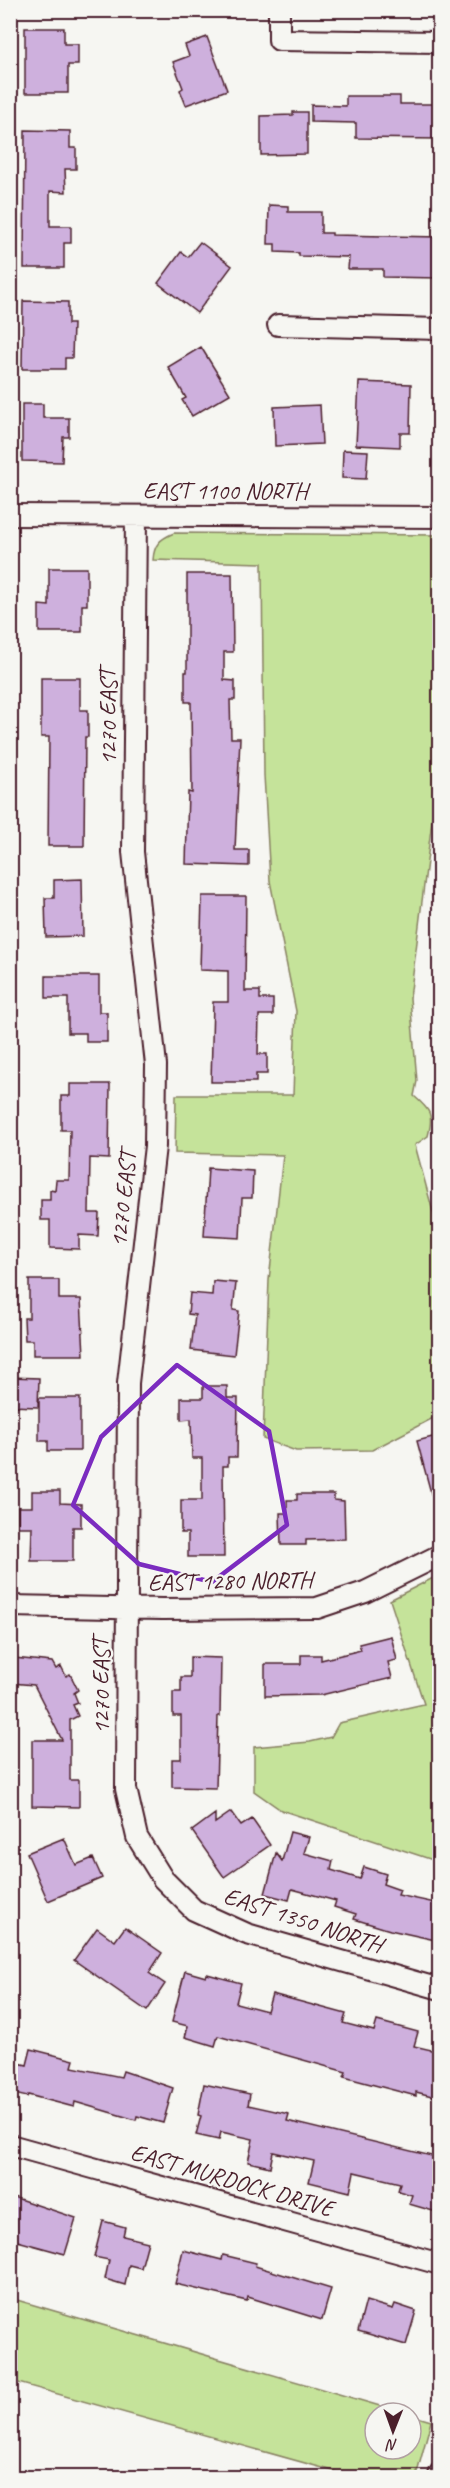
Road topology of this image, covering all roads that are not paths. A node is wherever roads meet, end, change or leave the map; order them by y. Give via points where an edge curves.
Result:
1 (279, 10) edge
2 (440, 42) edge
3 (278, 326) dead end
4 (440, 329) edge
5 (10, 515) edge
6 (136, 516) junction
7 (440, 517) edge
8 (440, 1555) edge
9 (10, 1606) edge
10 (127, 1608) junction
11 (163, 1879) joint
12 (440, 1989) edge
13 (10, 2145) edge
14 (440, 2264) edge
15 (440, 2473) edge
16 (438, 2478) edge

1 - 2 street via 279,40
3 - 4 street
5 - 6 street, EAST 1100 NORTH
6 - 7 street, EAST 1100 NORTH
6 - 10 street, 1270 EAST via 133,852 156,1065 155,1146 128,1383
8 - 10 street, EAST 1280 NORTH via 365,1592 317,1608
9 - 10 street, EAST 1280 NORTH
10 - 11 street, 1270 EAST via 126,1789 137,1837
11 - 12 street, EAST 1350 NORTH via 194,1910 247,1934
13 - 14 street, EAST MURDOCK DRIVE
15 - 16 street

